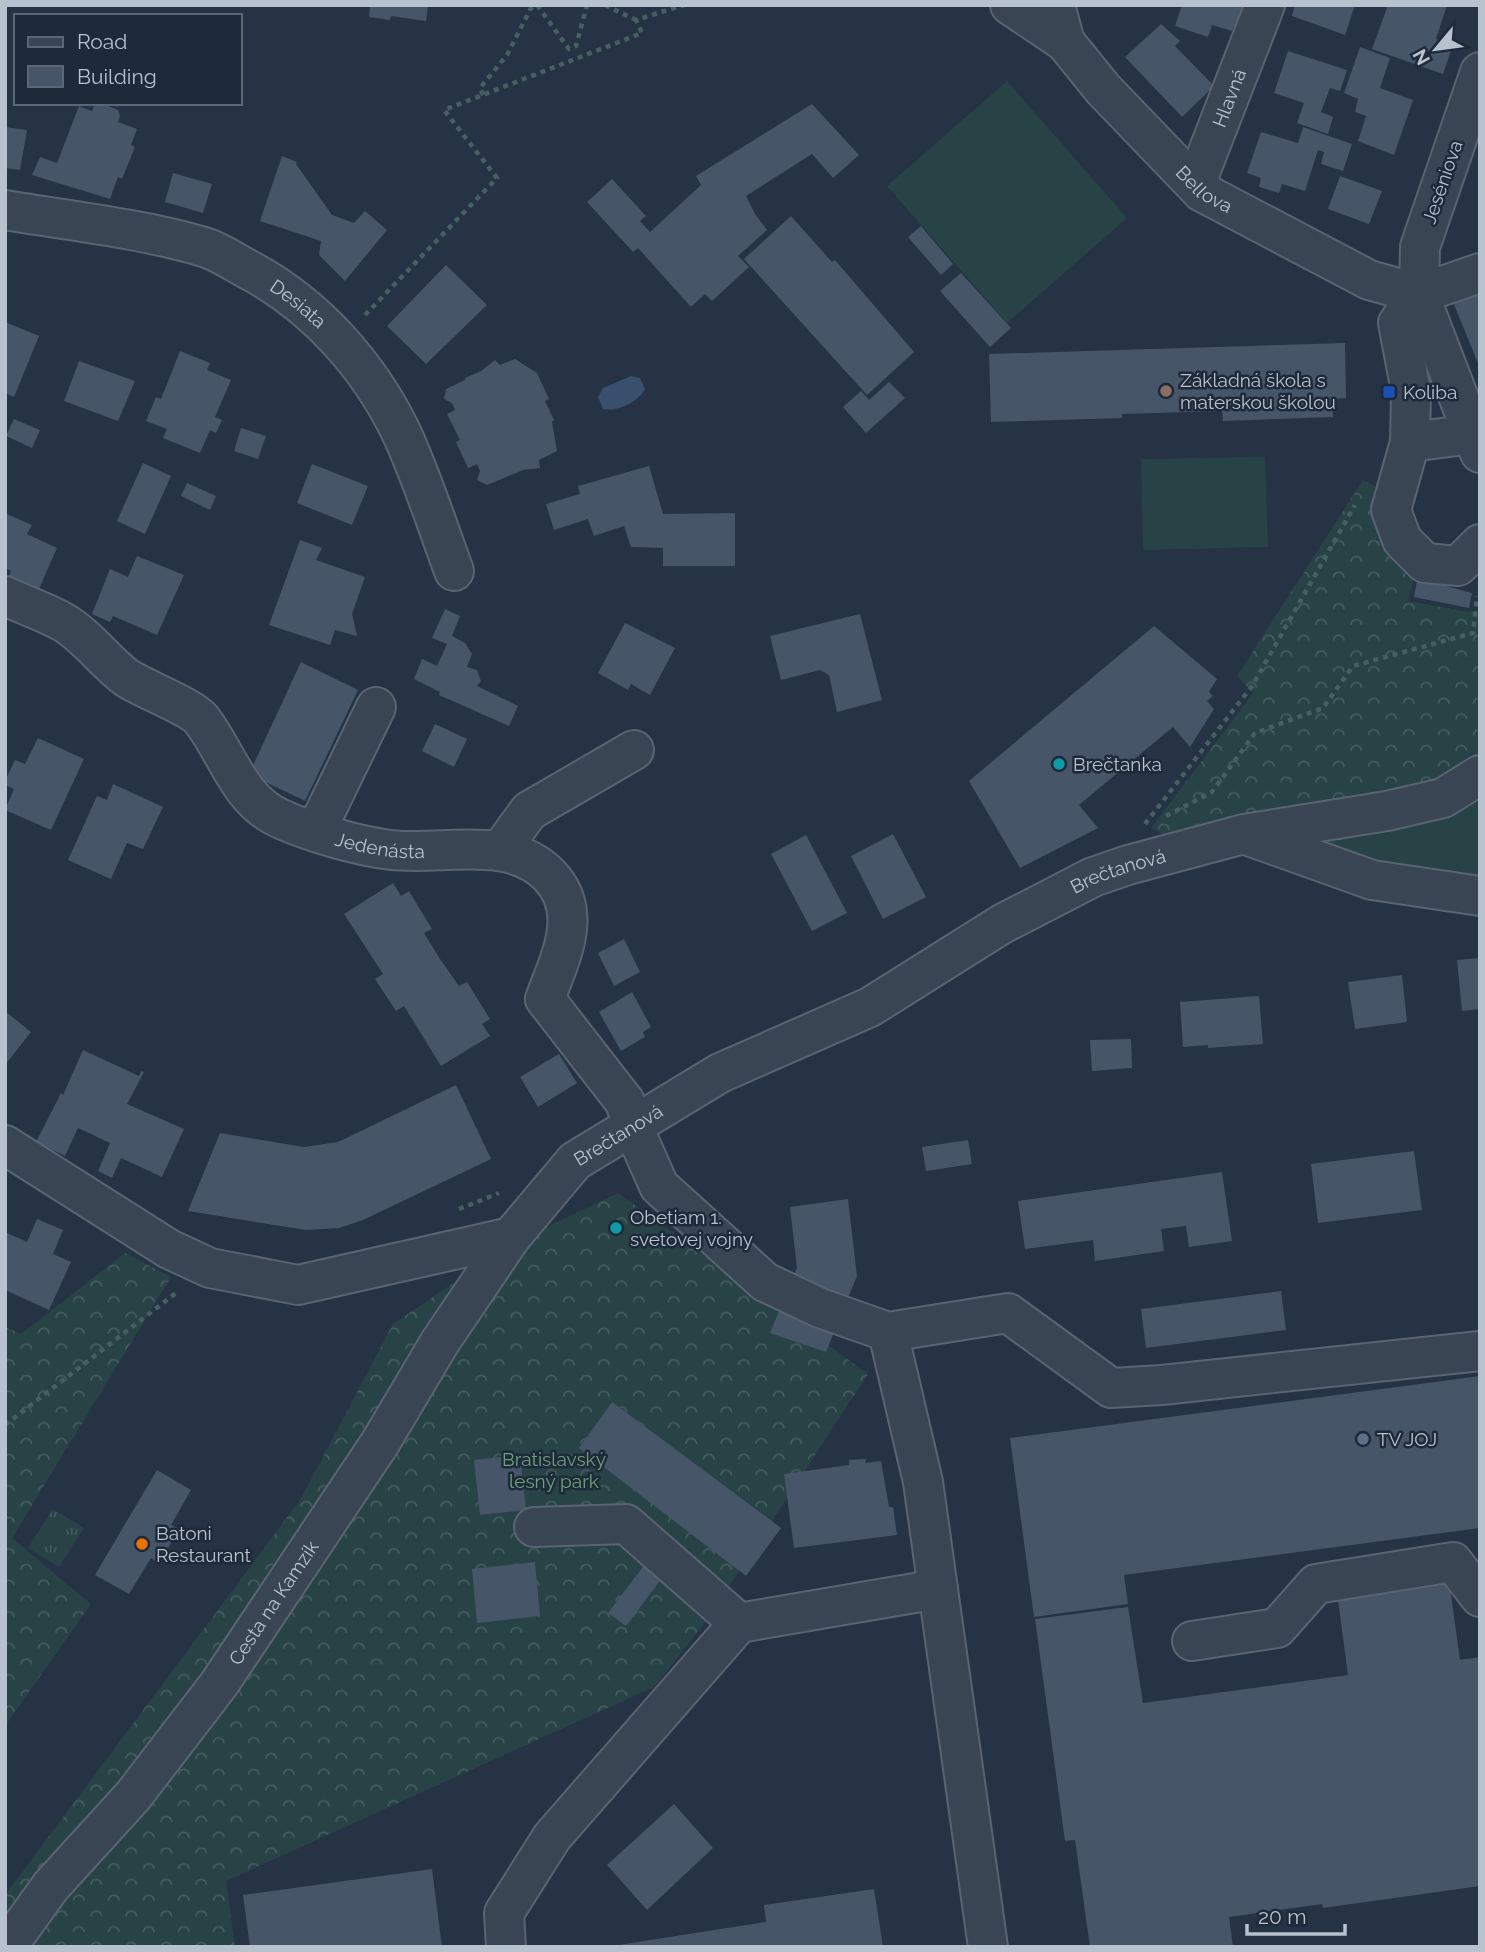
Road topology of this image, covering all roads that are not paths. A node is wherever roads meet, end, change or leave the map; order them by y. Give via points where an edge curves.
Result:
1 (1010, 5) edge
2 (1055, 5) edge
3 (1265, 5) edge
4 (1065, 42) junction
5 (1480, 72) edge
6 (1202, 192) junction
7 (5, 210) edge
8 (1480, 273) edge
9 (1419, 294) junction
10 (1410, 442) junction
11 (1476, 444) edge
12 (1480, 544) edge
13 (454, 571) dead end
14 (5, 596) edge
15 (376, 707) dead end
16 (634, 750) dead end
17 (1480, 775) edge
18 (316, 831) junction
19 (1244, 834) junction
20 (500, 851) junction
21 (1480, 896) edge
22 (633, 1128) junction
23 (5, 1145) edge
24 (511, 1237) junction
25 (888, 1332) junction
26 (1480, 1351) edge
27 (534, 1527) dead end
28 (938, 1588) junction
29 (1480, 1597) edge
30 (739, 1623) junction
31 (1192, 1641) dead end
32 (7, 1947) edge
33 (506, 1947) edge
34 (988, 1947) edge

1 - 4 street
2 - 4 street, Bellova
3 - 6 street, Hlavná via 1199,174
4 - 6 street, Bellova via 1103,89
5 - 9 street, Jeséniova via 1420,247
6 - 9 street, Bellova via 1369,281
7 - 13 street, Desiata via 207,247 276,285 339,341 373,384 401,432
8 - 9 street
9 - 10 street via 1398,323 1411,391
9 - 11 street
10 - 11 street
10 - 12 street via 1391,510 1402,540 1425,563 1458,566
14 - 18 street, Jedenásta via 65,623 127,678 200,717 250,797 277,818
15 - 18 street
16 - 20 street via 529,811
17 - 19 street, Brečtanová via 1443,798
18 - 20 street, Jedenásta via 391,850
19 - 21 street via 1373,880
19 - 22 street, Brečtanová via 1128,865 1070,888 1002,924 870,1007 720,1073
20 - 22 street, Jedenásta via 541,868 564,898 567,935 545,999 617,1090
22 - 24 street, Brečtanová via 575,1161
22 - 25 street via 659,1186 765,1282
23 - 24 street via 169,1249 209,1268 298,1285
24 - 32 street, Cesta na Kamzík via 219,1684 133,1796 51,1886
25 - 26 street via 1008,1313 1111,1388
25 - 28 street via 923,1482
27 - 30 street via 626,1524
28 - 30 street
28 - 34 street
29 - 31 street via 1453,1562 1316,1584 1277,1628
30 - 33 street via 552,1837 505,1913

